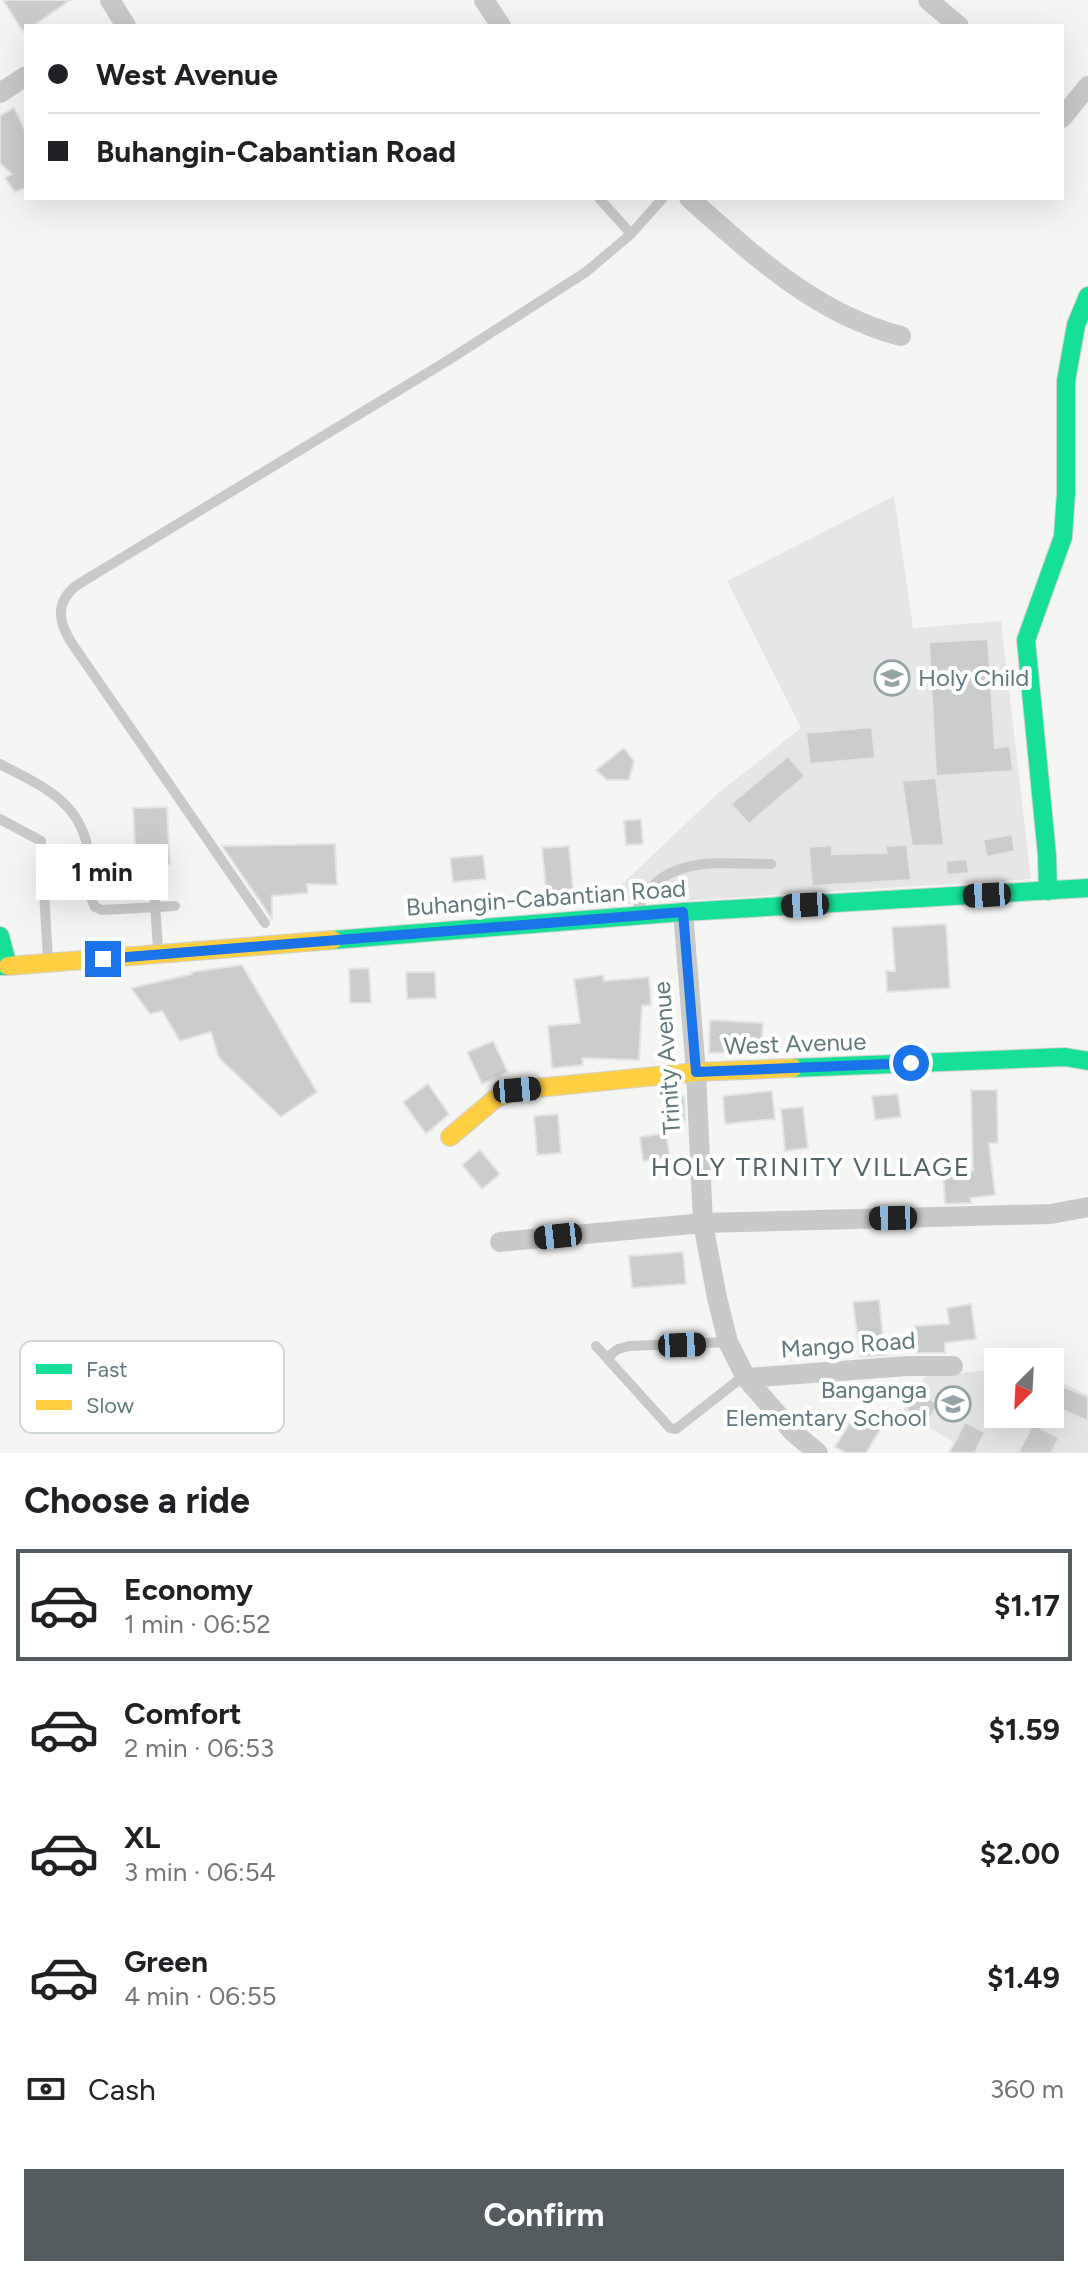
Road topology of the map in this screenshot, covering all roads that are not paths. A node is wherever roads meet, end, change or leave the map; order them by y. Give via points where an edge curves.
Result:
1 (110, 0) edge
2 (484, 0) edge
3 (928, 0) edge
4 (122, 24) edge
5 (500, 24) edge
6 (957, 24) edge
7 (24, 77) edge
8 (1088, 86) edge
9 (0, 93) edge
10 (1064, 114) edge
11 (601, 200) edge
12 (661, 200) edge
13 (691, 200) edge
14 (631, 234) junction
15 (1088, 296) edge
16 (901, 336) dead end
17 (0, 764) edge
18 (0, 819) edge
19 (771, 864) dead end
20 (153, 872) dead end
21 (1088, 888) edge
22 (1048, 891) junction
23 (175, 906) dead end
24 (155, 907) junction
25 (683, 912) junction
26 (635, 915) junction
27 (265, 923) dead end
28 (0, 936) edge
29 (158, 954) junction
30 (48, 963) junction
31 (4, 966) edge
32 (1088, 1061) edge
33 (696, 1072) junction
34 (450, 1137) dead end
35 (1088, 1207) edge
36 (703, 1223) junction
37 (500, 1242) dead end
38 (728, 1342) junction
39 (596, 1346) dead end
40 (608, 1357) junction
41 (953, 1366) dead end
42 (745, 1376) junction
43 (818, 1453) edge

1 - 4 street
2 - 5 street
3 - 6 street
7 - 9 street
8 - 10 street
11 - 14 lane
12 - 14 lane
13 - 16 street via 804,293 855,320
14 - 27 lane via 573,280 77,585 64,599 59,616 71,642
15 - 22 street via 1064,393 1064,525 1058,556 1026,640
17 - 24 lane via 59,796 69,807 84,832 95,907
18 - 30 lane via 41,841
19 - 26 lane via 676,868 643,895
20 - 24 lane
21 - 22 street, Buhangin-Cabantian Road
22 - 25 street, Buhangin-Cabantian Road
23 - 24 lane
24 - 29 lane
25 - 26 street, Buhangin-Cabantian Road
25 - 33 street, Trinity Avenue
26 - 29 street, Buhangin-Cabantian Road
28 - 31 street
29 - 30 street, Buhangin-Cabantian Road
30 - 31 street, Buhangin-Cabantian Road
32 - 33 street, West Avenue via 1065,1057
33 - 34 street, West Avenue via 517,1090 496,1098
33 - 36 street, Trinity Avenue
35 - 36 street via 1051,1214
36 - 37 street
36 - 38 street, Trinity Avenue
38 - 40 lane via 629,1346
38 - 42 street, Trinity Avenue
39 - 40 lane
40 - 42 lane via 676,1429
41 - 42 street, Mango Road
42 - 43 street, Trinity Avenue

